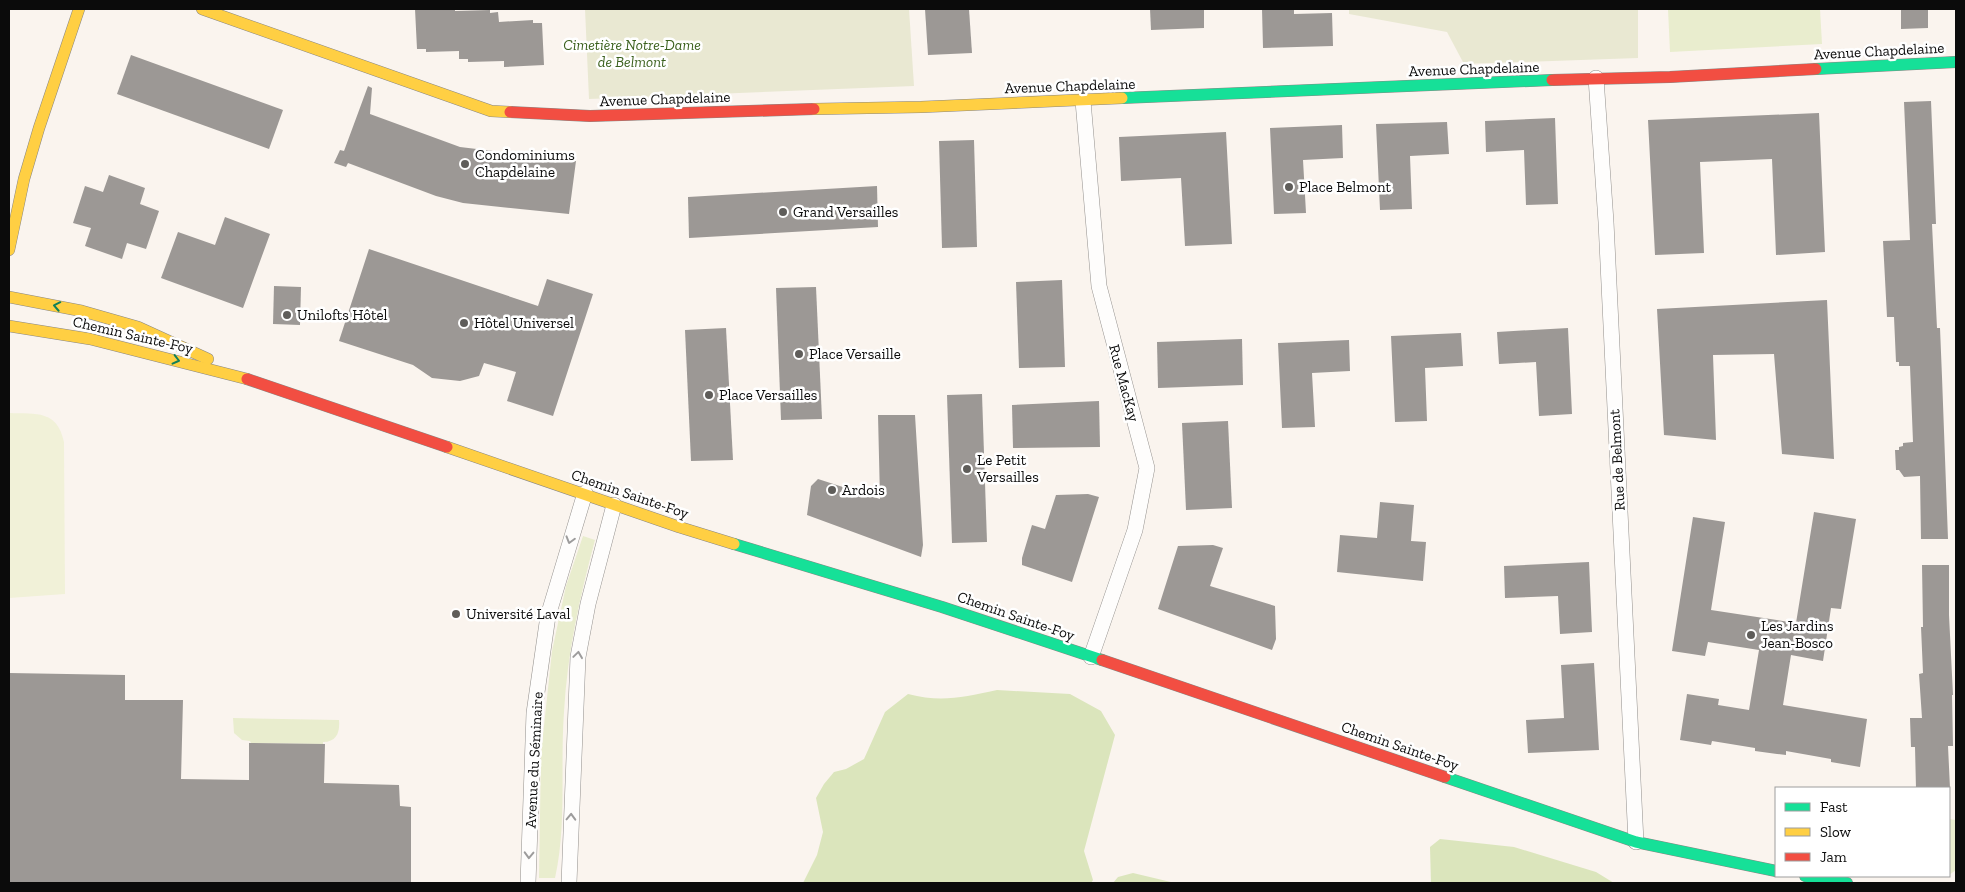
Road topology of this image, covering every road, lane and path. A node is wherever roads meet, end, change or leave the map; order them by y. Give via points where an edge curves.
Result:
1 (79, 9) edge
2 (202, 9) edge
3 (1956, 62) edge
4 (1596, 78) junction
5 (1083, 101) junction
6 (9, 250) edge
7 (9, 297) edge
8 (9, 326) edge
9 (248, 379) junction
10 (585, 493) junction
11 (614, 504) junction
12 (1091, 657) junction
13 (1636, 842) junction
14 (1775, 871) edge
15 (1811, 877) edge
16 (528, 883) edge
17 (569, 883) edge
18 (1847, 883) edge

1 - 6 main road via 24,179
2 - 5 main road, Avenue Chapdelaine via 491,111 590,116
3 - 4 main road, Avenue Chapdelaine
4 - 5 main road, Avenue Chapdelaine
4 - 13 street, Rue de Belmont
5 - 12 street, Rue MacKay via 1099,286 1147,468 1135,530
9 -> 7 main road, Chemin Sainte-Foy via 138,327 82,311
8 -> 9 main road, Chemin Sainte-Foy via 90,338
9 - 10 main road, Chemin Sainte-Foy
10 - 11 main road, Chemin Sainte-Foy
10 -> 16 street, Avenue du Séminaire via 548,616 535,703
11 - 12 main road, Chemin Sainte-Foy
17 -> 11 street via 578,657
12 - 13 main road, Chemin Sainte-Foy
13 - 14 main road, Chemin Sainte-Foy
15 - 18 main road

